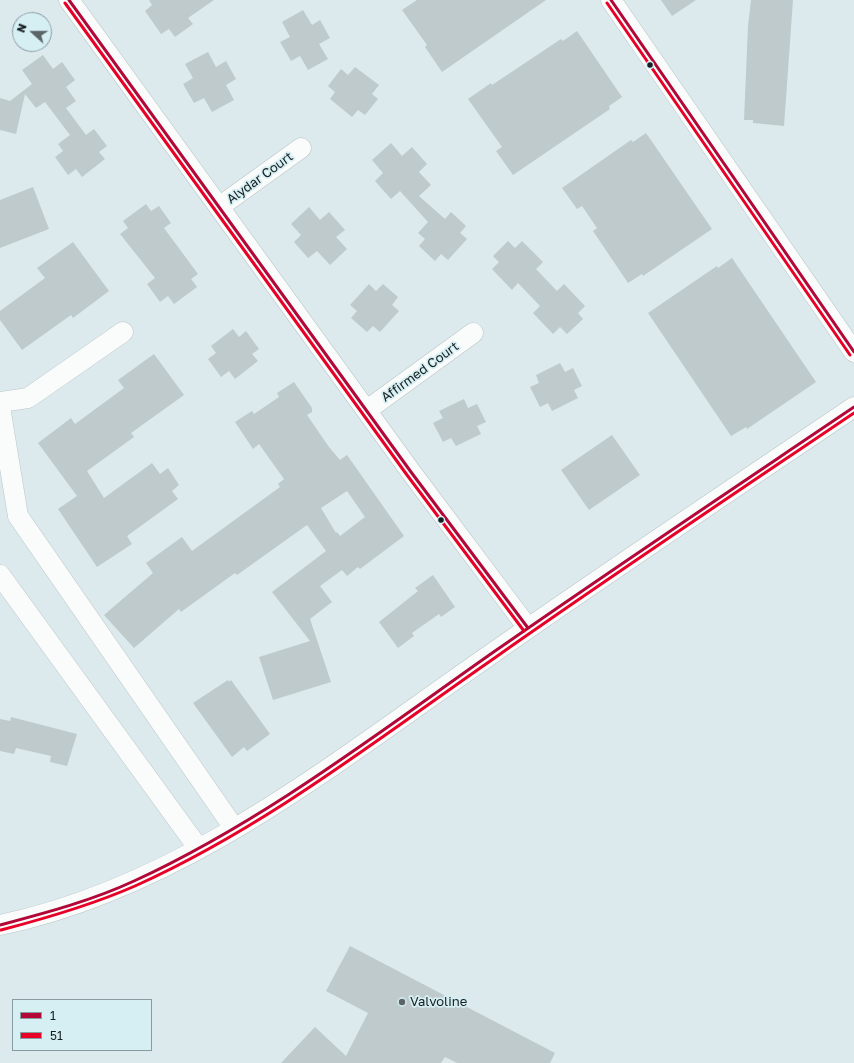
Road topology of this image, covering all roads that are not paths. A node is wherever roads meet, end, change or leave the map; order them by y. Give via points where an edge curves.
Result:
1 (69, 0) edge
2 (611, 0) edge
3 (301, 148) dead end
4 (219, 207) junction
5 (123, 332) dead end
6 (473, 333) dead end
7 (854, 352) edge
8 (0, 402) edge
9 (0, 407) edge
10 (854, 407) edge
11 (366, 410) junction
12 (0, 575) edge
13 (528, 628) junction
14 (234, 828) junction
15 (199, 849) junction
16 (0, 925) edge

1 - 4 street
2 - 7 street
3 - 4 street, Alydar Court
4 - 11 street
5 - 8 street via 28,398
6 - 11 street, Affirmed Court
9 - 14 street via 18,516
10 - 13 street
11 - 13 street
12 - 15 street
13 - 14 street via 293,792
14 - 15 street
15 - 16 street via 149,874 88,899 39,916

